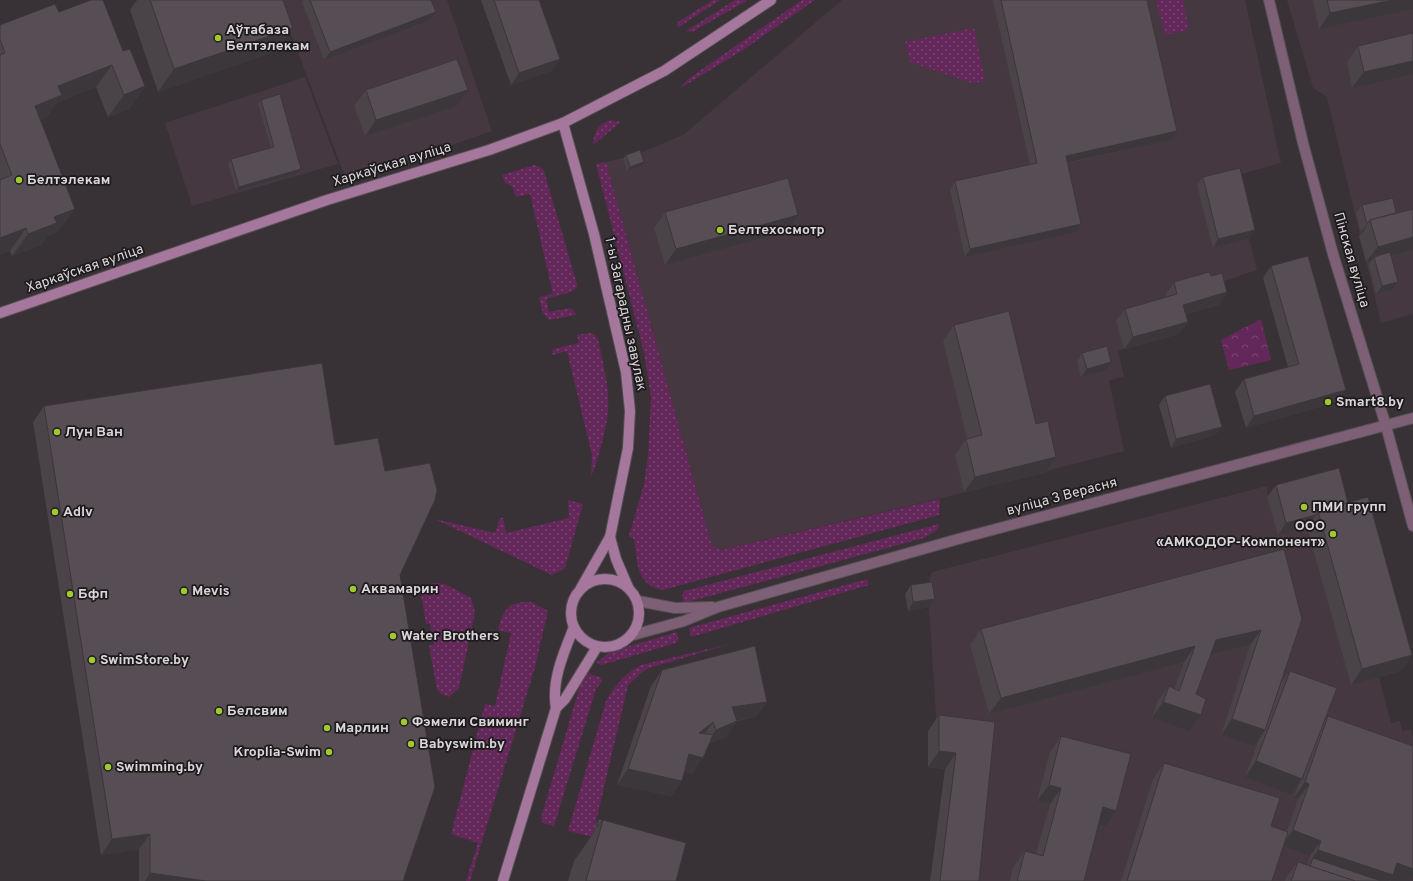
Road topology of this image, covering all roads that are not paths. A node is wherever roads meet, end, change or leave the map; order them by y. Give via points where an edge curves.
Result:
1 (771, 0) edge
2 (1269, 0) edge
3 (563, 123) junction
4 (0, 313) edge
5 (1413, 418) edge
6 (1386, 426) junction
7 (1413, 526) edge
8 (610, 537) junction
9 (628, 587) junction
10 (581, 588) junction
11 (638, 601) junction
12 (718, 607) junction
13 (574, 627) junction
14 (633, 635) junction
15 (597, 647) junction
16 (556, 708) junction
17 (502, 881) edge

1 - 3 main road, Харкаўская вуліца via 664,71
2 - 6 street, Пінская вуліца via 1333,254
3 - 4 main road, Харкаўская вуліца via 489,150 327,200
3 - 8 main road, 1-ы Загарадны завулак via 594,234 626,372 630,411 628,448
5 - 6 street, вуліца 3 Верасня
6 - 7 street, Пінская вуліца
6 - 12 street, вуліца 3 Верасня via 962,538
8 - 9 main road, 1-ы Загарадны завулак
8 - 10 main road, 1-ы Загарадны завулак
9 - 10 main road via 605,578
9 - 11 main road
10 - 13 main road via 572,603
11 - 12 street, вуліца 3 Верасня via 675,608
11 - 14 main road via 640,619
12 - 14 street, вуліца 3 Верасня via 684,621
13 - 15 main road via 583,640
13 - 16 main road via 561,659 554,696
14 - 15 main road via 613,647
15 - 16 main road via 565,700
16 - 17 main road

